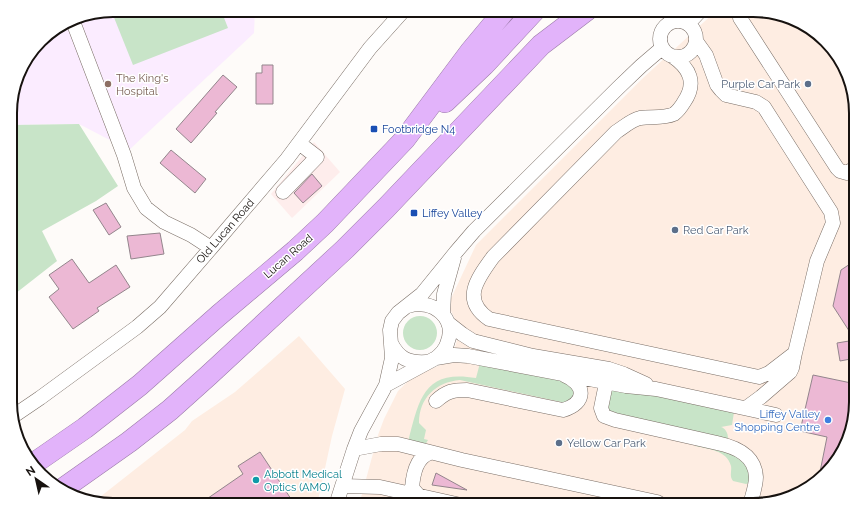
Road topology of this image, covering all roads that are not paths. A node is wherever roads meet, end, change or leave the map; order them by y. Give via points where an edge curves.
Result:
1 (398, 17) edge
2 (499, 17) edge
3 (529, 17) edge
4 (578, 17) edge
5 (694, 17) edge
6 (740, 17) edge
7 (688, 24) junction
8 (74, 25) edge
9 (696, 41) junction
10 (667, 52) junction
11 (406, 139) junction
12 (299, 143) junction
13 (849, 172) edge
14 (283, 192) dead end
15 (211, 248) junction
16 (456, 252) junction
17 (406, 306) junction
18 (445, 318) junction
19 (391, 343) junction
20 (795, 353) junction
21 (431, 360) junction
22 (562, 374) junction
23 (608, 375) junction
24 (386, 385) junction
25 (436, 401) dead end
26 (746, 408) junction
27 (18, 413) edge
28 (776, 415) dead end
29 (354, 449) junction
30 (430, 453) junction
31 (40, 459) edge
32 (67, 486) edge
33 (343, 486) junction
34 (420, 497) junction
35 (339, 498) edge
36 (344, 498) edge
37 (425, 498) edge
38 (638, 498) edge
39 (752, 498) edge

1 - 12 street, Old Lucan Road via 370,48
2 - 11 highway, Lucan Road
3 - 11 highway via 484,65
4 - 32 highway via 541,45 386,208 248,340 170,410
5 - 7 street
6 - 13 street via 837,168
7 - 9 street via 694,32
7 - 10 street via 670,22 661,31 660,43
8 - 15 street via 138,195 146,208 164,222 192,235
9 - 10 street via 691,51 682,56
9 - 20 street via 706,55 717,85 726,95 756,102 764,107 832,212 834,223 817,261
10 - 16 street via 641,66 474,231
10 - 20 street via 681,62 691,80 689,92 679,110 665,117 639,118 616,132 492,258 476,284 475,305 480,313 489,319 758,377 769,374
11 - 31 highway, Lucan Road via 295,251 140,385
12 - 14 street via 316,157
12 - 15 street, Old Lucan Road
15 - 27 street, Old Lucan Road via 160,307 137,327
16 - 17 street via 422,294
16 - 18 street via 444,294
17 - 18 street via 426,304 435,308
17 - 19 street via 392,321
18 - 21 street via 450,333 448,343 443,352
18 - 23 street via 473,341
19 - 21 street via 399,355 407,360 416,363
19 - 24 street via 392,358
20 - 26 street via 790,372
21 - 22 street via 454,355 468,356
21 - 24 street
22 - 23 street
22 - 25 street via 574,380 581,393 578,402 563,410 468,390 453,390
23 - 26 street via 626,386 656,389
23 - 39 street via 601,408 606,417 731,446 745,454 752,463 756,478
24 - 29 street
26 - 28 street
29 - 30 street via 398,444
29 - 33 street
30 - 34 street via 419,460 413,483 412,488
30 - 38 street
33 - 34 street via 380,487
33 - 35 street
33 - 36 street
34 - 37 street

